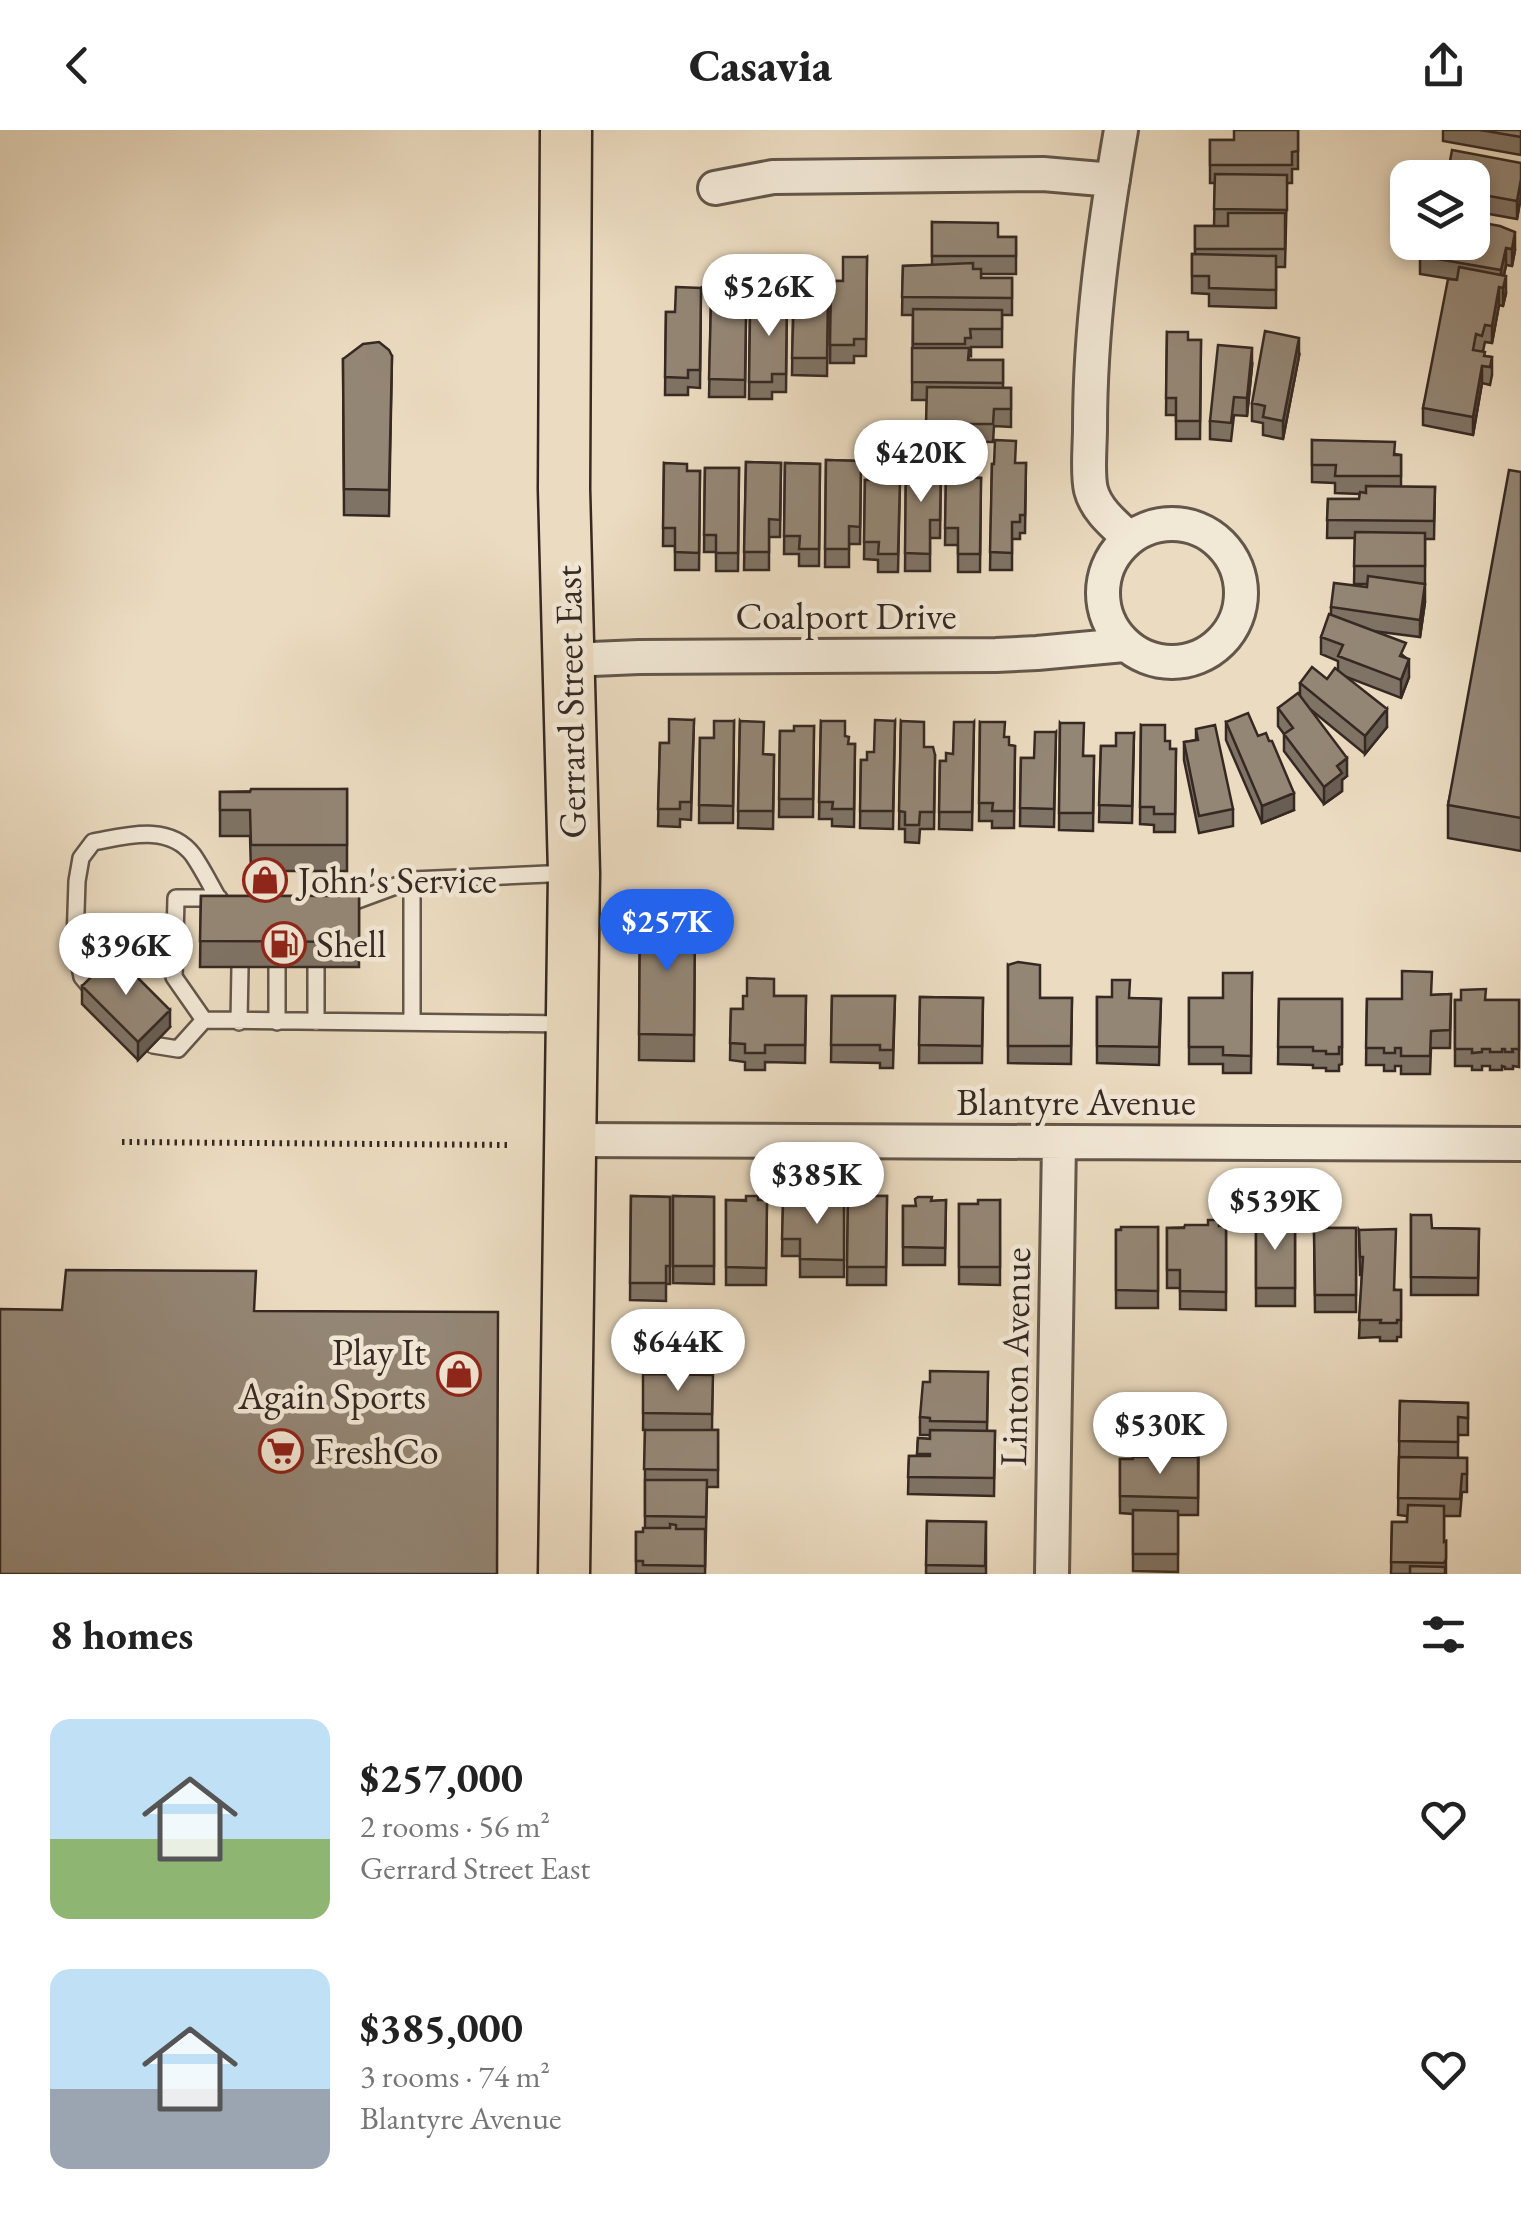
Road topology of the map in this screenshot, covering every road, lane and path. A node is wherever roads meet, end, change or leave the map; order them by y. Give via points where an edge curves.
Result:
1 (566, 130) edge
2 (1122, 130) edge
3 (1113, 180) junction
4 (715, 188) dead end
5 (1129, 538) junction
6 (1124, 644) junction
7 (569, 660) junction
8 (574, 873) junction
9 (412, 880) junction
10 (218, 898) junction
11 (240, 898) edge
12 (335, 900) edge
13 (240, 967) edge
14 (277, 967) edge
15 (316, 967) edge
16 (94, 991) edge
17 (204, 1020) junction
18 (239, 1022) junction
19 (277, 1022) junction
20 (316, 1022) junction
21 (412, 1022) junction
22 (572, 1024) junction
23 (153, 1045) edge
24 (571, 1140) junction
25 (122, 1142) dead end
26 (1058, 1142) junction
27 (1521, 1144) edge
28 (509, 1145) dead end
29 (564, 1574) edge
30 (1052, 1574) edge

1 - 7 main road, Gerrard Street East
2 - 3 street
3 - 4 street via 1043,174 773,176
3 - 5 street via 1090,368 1091,491
5 - 6 street via 1112,556 1102,602
5 - 6 street, Coalport Drive via 1149,527 1193,526 1229,554 1241,596 1237,618 1208,653 1164,663
6 - 7 street, Coalport Drive via 1037,654
7 - 8 main road, Gerrard Street East
8 - 9 lane
8 - 22 main road, Gerrard Street East
9 - 12 lane via 355,901
9 - 21 lane
10 - 11 lane
10 - 16 lane via 191,852 172,838 141,833 93,842 81,858 75,942 82,977
10 - 17 lane via 176,898 174,977
13 - 18 lane
14 - 19 lane
15 - 20 lane
17 - 18 lane
17 - 23 lane via 178,1049
18 - 19 lane
19 - 20 lane
20 - 21 lane
21 - 22 lane
22 - 24 main road, Gerrard Street East
24 - 26 street, Blantyre Avenue
24 - 29 main road, Gerrard Street East
25 - 28 path
26 - 27 street, Blantyre Avenue
26 - 30 street, Linton Avenue

